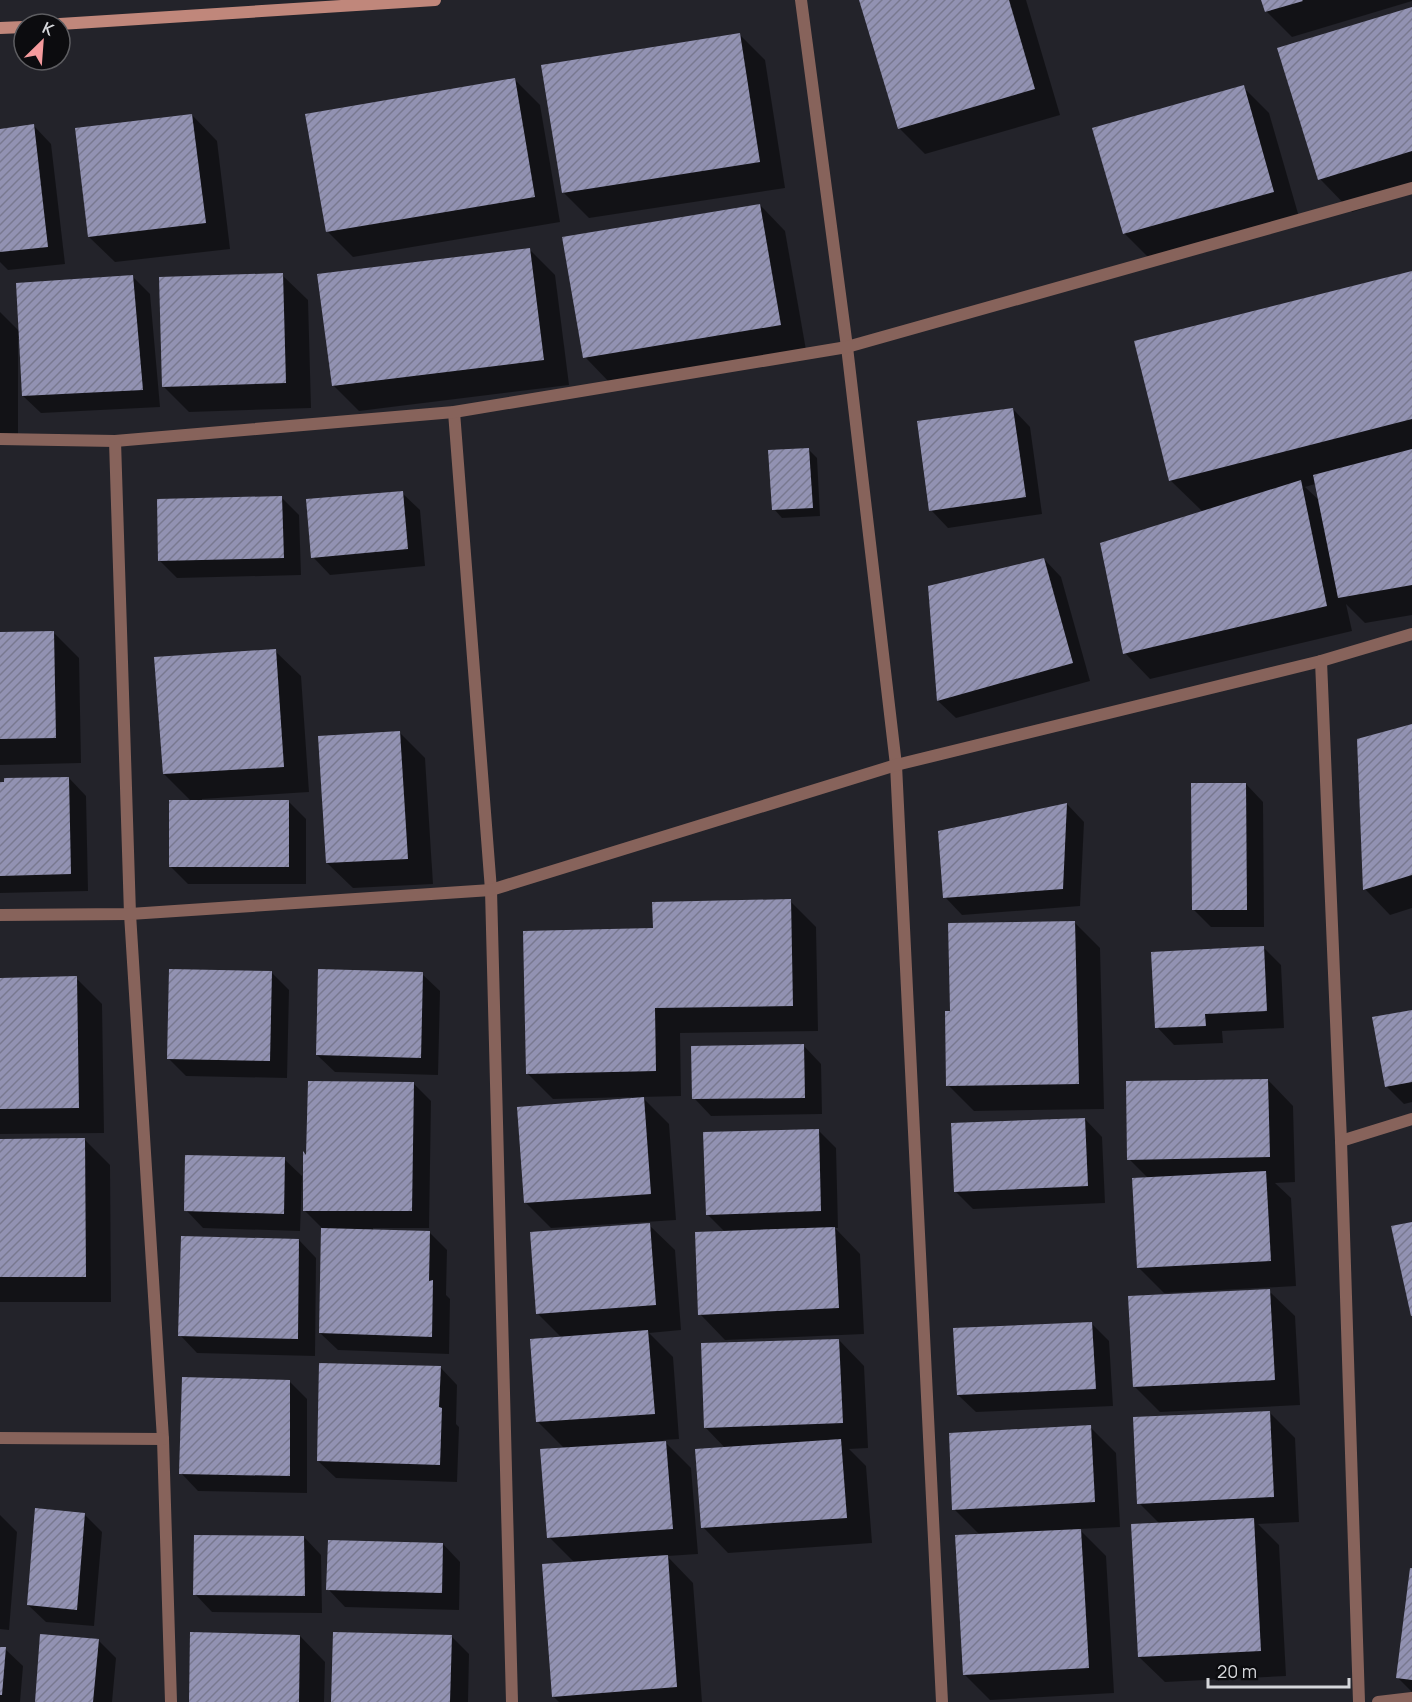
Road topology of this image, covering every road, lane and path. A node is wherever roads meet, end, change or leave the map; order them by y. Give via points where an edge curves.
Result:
1 (432, 0) edge
2 (801, 0) edge
3 (72, 23) edge
4 (1412, 189) edge
5 (847, 347) junction
6 (454, 412) junction
7 (0, 439) edge
8 (115, 441) junction
9 (1412, 634) edge
10 (1320, 662) junction
11 (896, 765) junction
12 (491, 890) junction
13 (130, 914) junction
14 (0, 915) edge
15 (1412, 1119) edge
16 (1341, 1141) junction
17 (0, 1438) edge
18 (163, 1439) junction
19 (1412, 1698) edge
20 (171, 1702) edge
21 (512, 1702) edge
22 (942, 1702) edge
23 (1359, 1702) edge
24 (1378, 1702) edge

1 - 3 street
2 - 5 street
4 - 5 street
5 - 6 street
5 - 11 street
6 - 8 street
6 - 12 street
7 - 8 street
8 - 13 street
9 - 10 street
10 - 11 street
10 - 16 street
11 - 12 street
11 - 22 street
12 - 13 street
12 - 21 street
13 - 14 street
13 - 18 street
15 - 16 street
16 - 23 street
17 - 18 street
18 - 20 street
19 - 24 street

